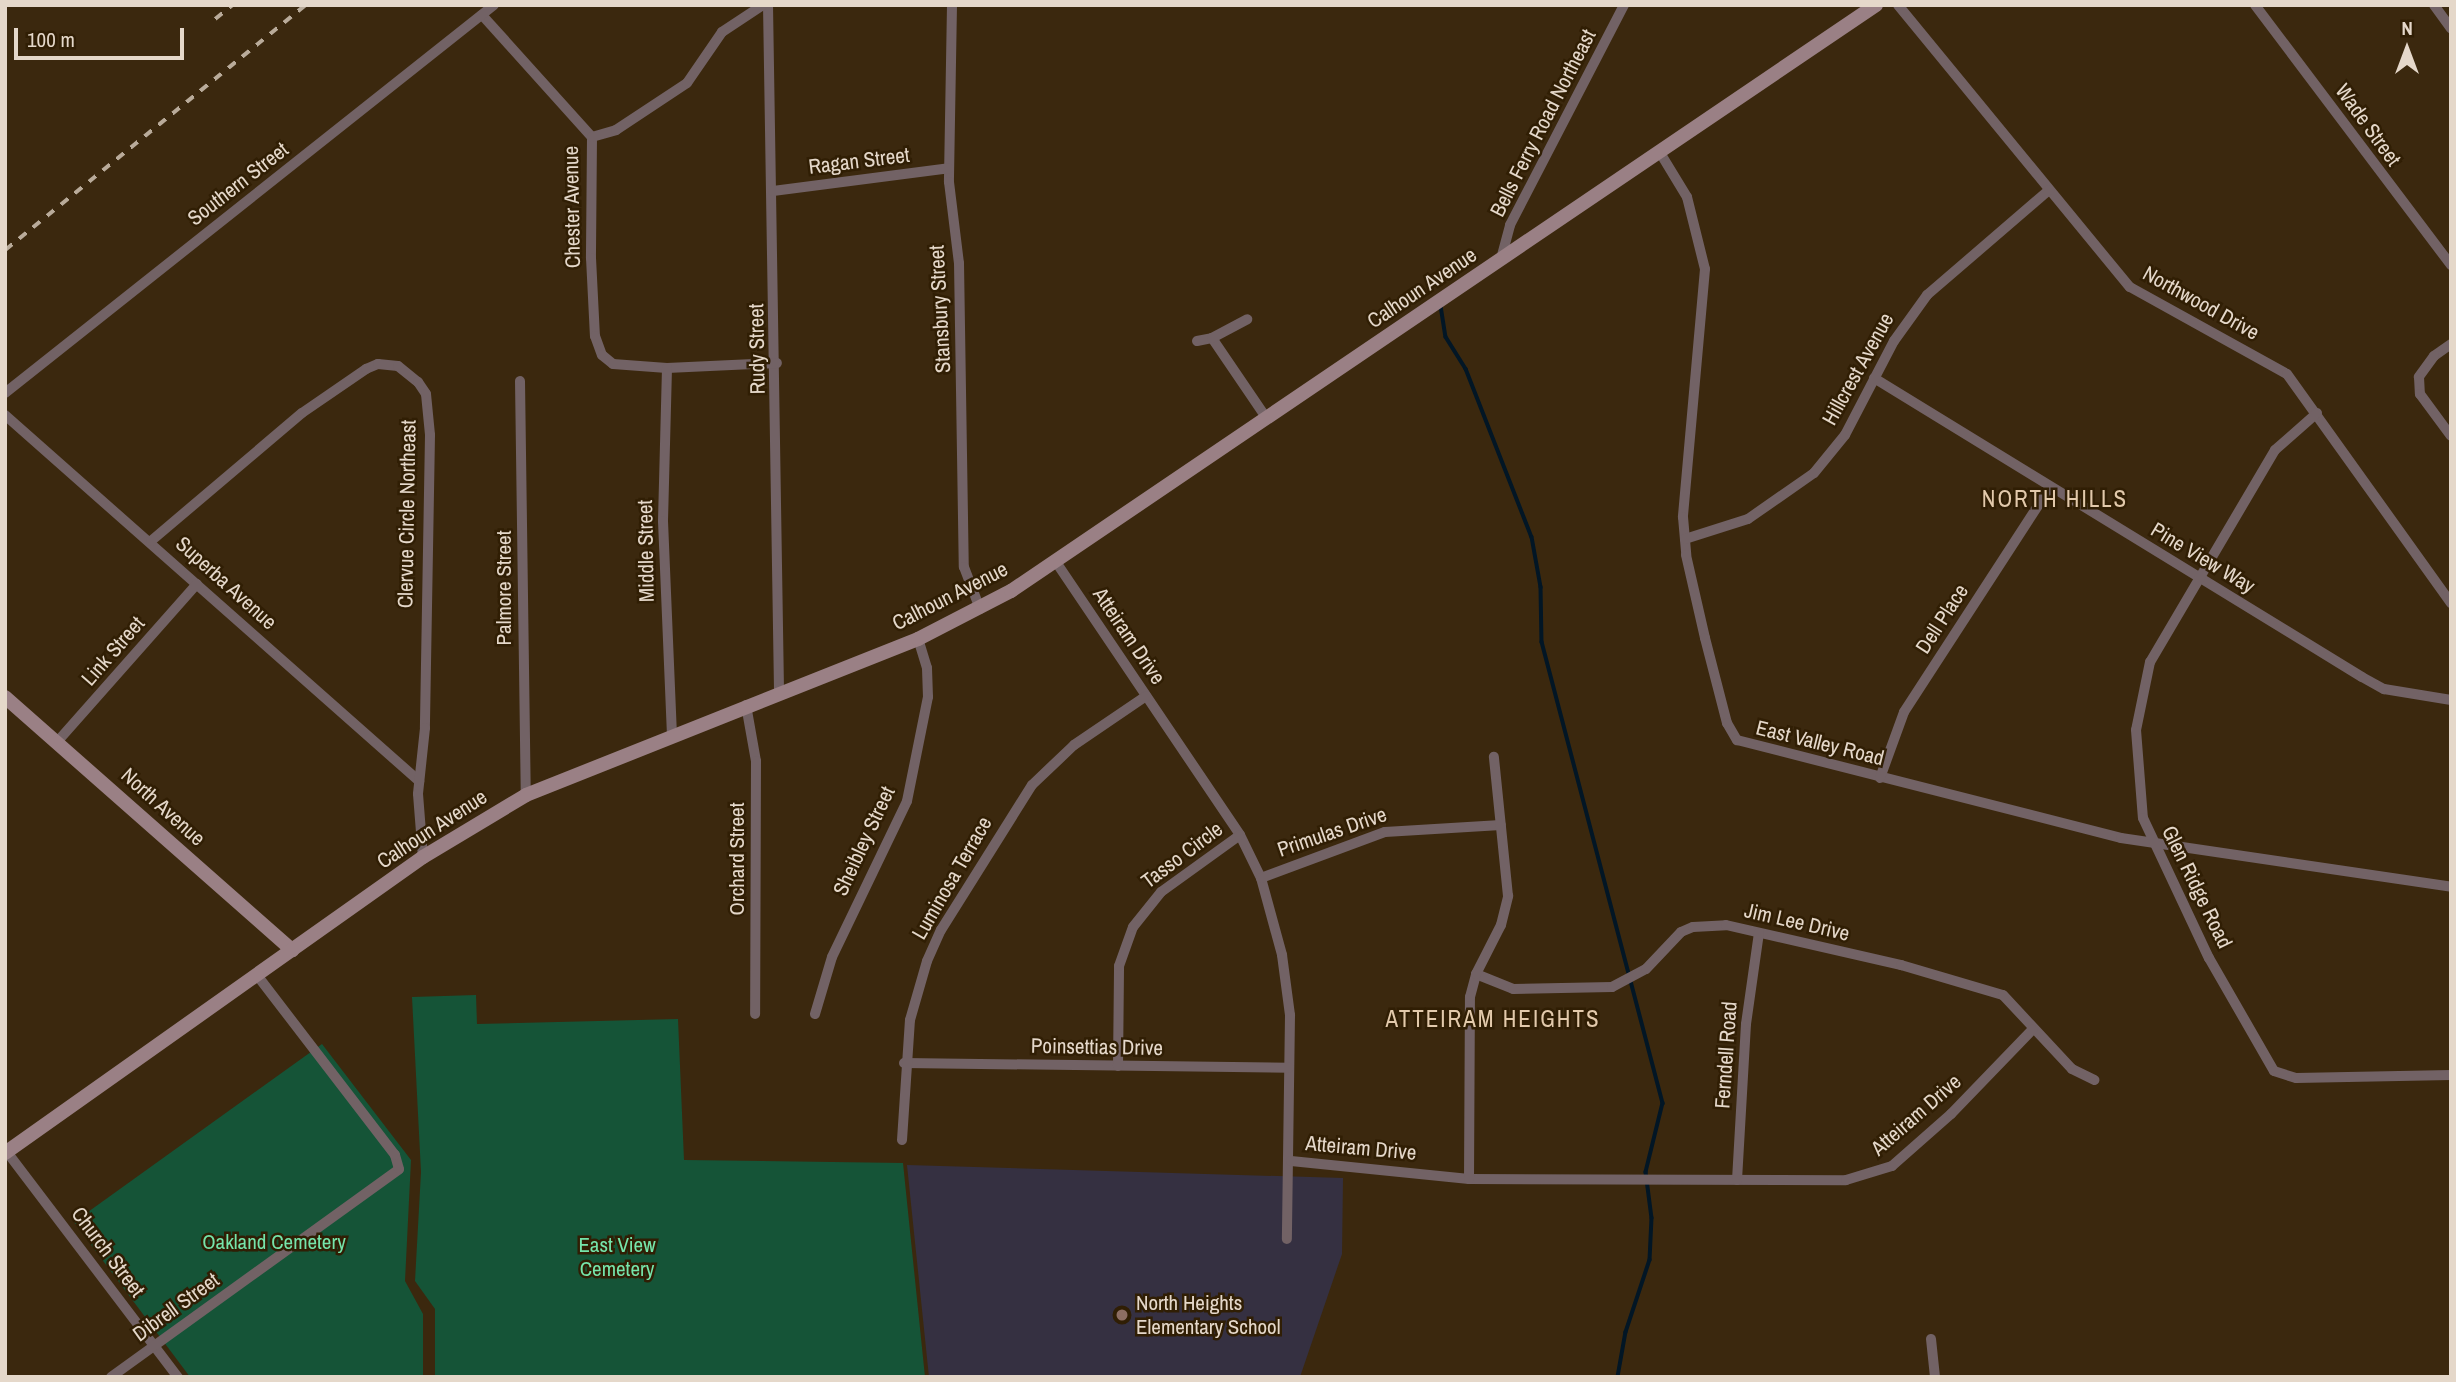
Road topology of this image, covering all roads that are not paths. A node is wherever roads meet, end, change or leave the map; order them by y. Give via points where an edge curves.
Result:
1 (494, 5) edge
2 (763, 5) edge
3 (768, 5) edge
4 (953, 5) edge
5 (1624, 5) edge
6 (1877, 5) edge
7 (1898, 5) edge
8 (2255, 5) edge
9 (2434, 5) edge
10 (482, 15) junction
11 (2451, 28) edge
12 (592, 137) junction
13 (1659, 151) junction
14 (949, 168) junction
15 (2049, 190) junction
16 (773, 191) junction
17 (1501, 260) junction
18 (2451, 265) edge
19 (1247, 318) dead end
20 (1212, 338) junction
21 (1197, 341) dead end
22 (2451, 344) edge
23 (777, 363) junction
24 (667, 368) junction
25 (1874, 378) junction
26 (520, 381) dead end
27 (5, 393) edge
28 (2317, 413) junction
29 (5, 415) edge
30 (1267, 419) junction
31 (2451, 436) edge
32 (2050, 487) junction
33 (1685, 539) junction
34 (151, 541) junction
35 (1056, 562) junction
36 (2199, 577) junction
37 (197, 584) junction
38 (2451, 603) edge
39 (979, 609) junction
40 (918, 639) junction
41 (779, 693) junction
42 (1146, 696) junction
43 (5, 697) edge
44 (2451, 701) edge
45 (746, 705) junction
46 (672, 733) junction
47 (57, 742) junction
48 (1494, 757) dead end
49 (1880, 778) junction
50 (419, 781) junction
51 (526, 794) junction
52 (1501, 825) junction
53 (1240, 835) junction
54 (2153, 844) junction
55 (423, 857) junction
56 (1261, 878) junction
57 (2451, 887) edge
58 (1759, 933) junction
59 (292, 950) junction
60 (1476, 974) junction
61 (257, 975) junction
62 (755, 1014) dead end
63 (815, 1014) dead end
64 (2032, 1030) junction
65 (904, 1063) junction
66 (1118, 1066) junction
67 (1289, 1068) junction
68 (2451, 1075) edge
69 (2095, 1080) dead end
70 (902, 1140) dead end
71 (6, 1152) edge
72 (1291, 1161) junction
73 (1469, 1179) junction
74 (1737, 1180) junction
75 (1287, 1239) dead end
76 (1931, 1339) dead end
77 (155, 1346) junction
78 (111, 1377) edge
79 (178, 1377) edge
80 (1934, 1377) edge

1 - 10 street, Southern Street
2 - 12 street via 722,32 687,83 616,130
3 - 16 street, Rudy Street
4 - 14 street, Stansbury Street
5 - 17 street, Bells Ferry Road Northeast via 1510,225
6 - 13 street, Calhoun Avenue
7 - 15 street, Northwood Drive
8 - 18 street, Wade Street
9 - 11 street
10 - 12 street, Chester Avenue
10 - 27 street, Southern Street
12 - 24 street, Chester Avenue via 595,336 602,355 613,363
13 - 17 street, Calhoun Avenue
13 - 33 street, East Valley Road via 1692,209 1705,269 1685,486
14 - 16 street, Ragan Street
14 - 39 street, Stansbury Street via 959,263 964,567
15 - 25 street, Hillcrest Avenue via 1927,295
15 - 28 street, Northwood Drive via 2130,286 2287,374
16 - 23 street, Rudy Street
17 - 30 street, Calhoun Avenue
19 - 20 street
20 - 21 street
20 - 30 street
22 - 31 street via 2434,356 2418,377 2420,394
23 - 24 street
23 - 41 street, Rudy Street
24 - 46 street, Middle Street via 663,521
25 - 32 street, Pine View Way
25 - 33 street, Hillcrest Avenue via 1844,435 1792,492 1748,519
26 - 51 street, Palmore Street
28 - 36 street, Glen Ridge Road via 2276,450
28 - 38 street, Northwood Drive
29 - 34 street, Superba Avenue
30 - 35 street, Calhoun Avenue
32 - 36 street, Pine View Way
32 - 49 street, Dell Place via 1904,712
33 - 49 street, East Valley Road via 1705,638 1732,735 1745,744
34 - 37 street, Superba Avenue
34 - 50 street, Clervue Circle Northeast via 302,413 346,382 378,365 407,371 425,394 430,435 425,728
35 - 39 street, Calhoun Avenue
35 - 42 street, Atteiram Drive
36 - 44 street, Pine View Way via 2384,689
36 - 54 street, Glen Ridge Road via 2155,653 2141,696 2136,730 2138,790
37 - 47 street, Link Street
37 - 50 street, Superba Avenue
39 - 40 street, Calhoun Avenue
40 - 41 street, Calhoun Avenue
40 - 63 street, Sheibley Street via 929,697 910,789 832,957
41 - 45 street, Calhoun Avenue
42 - 53 street, Atteiram Drive
42 - 65 street, Luminosa Terrace via 1068,750 1032,785 1013,812 927,961
43 - 47 street, North Avenue
45 - 46 street, Calhoun Avenue
45 - 62 street, Orchard Street via 756,761 758,825
46 - 51 street, Calhoun Avenue
47 - 59 street, North Avenue
48 - 52 street
49 - 54 street, East Valley Road
50 - 55 street, Clervue Circle Northeast
51 - 55 street, Calhoun Avenue
52 - 56 street, Primulas Drive via 1385,832
52 - 60 street via 1506,910
53 - 56 street, Atteiram Drive
53 - 66 street, Tasso Circle via 1161,892 1133,927 1119,966
54 - 57 street, East Valley Road
54 - 68 street, Glen Ridge Road via 2209,958 2274,1071 2296,1078
55 - 59 street, Calhoun Avenue
56 - 67 street, Atteiram Drive via 1287,987
58 - 60 street, Jim Lee Drive via 1726,925 1693,927 1635,976 1600,989 1513,989
58 - 64 street, Jim Lee Drive via 1901,965 2003,995
58 - 74 street, Ferndell Road via 1746,1024
59 - 61 street, Calhoun Avenue
60 - 73 street via 1468,1014
61 - 71 street, Calhoun Avenue
61 - 77 street, Dibrell Street via 395,1155 399,1169
64 - 69 street, Jim Lee Drive via 2072,1069
64 - 74 street, Atteiram Drive via 1951,1114 1892,1166 1846,1180
65 - 66 street, Poinsettias Drive
65 - 70 street, Luminosa Terrace
66 - 67 street, Poinsettias Drive
67 - 72 street, Atteiram Drive
71 - 77 street, Church Street
72 - 73 street, Atteiram Drive
72 - 75 street
73 - 74 street, Atteiram Drive
76 - 80 street
77 - 78 street, Dibrell Street
77 - 79 street, Church Street

